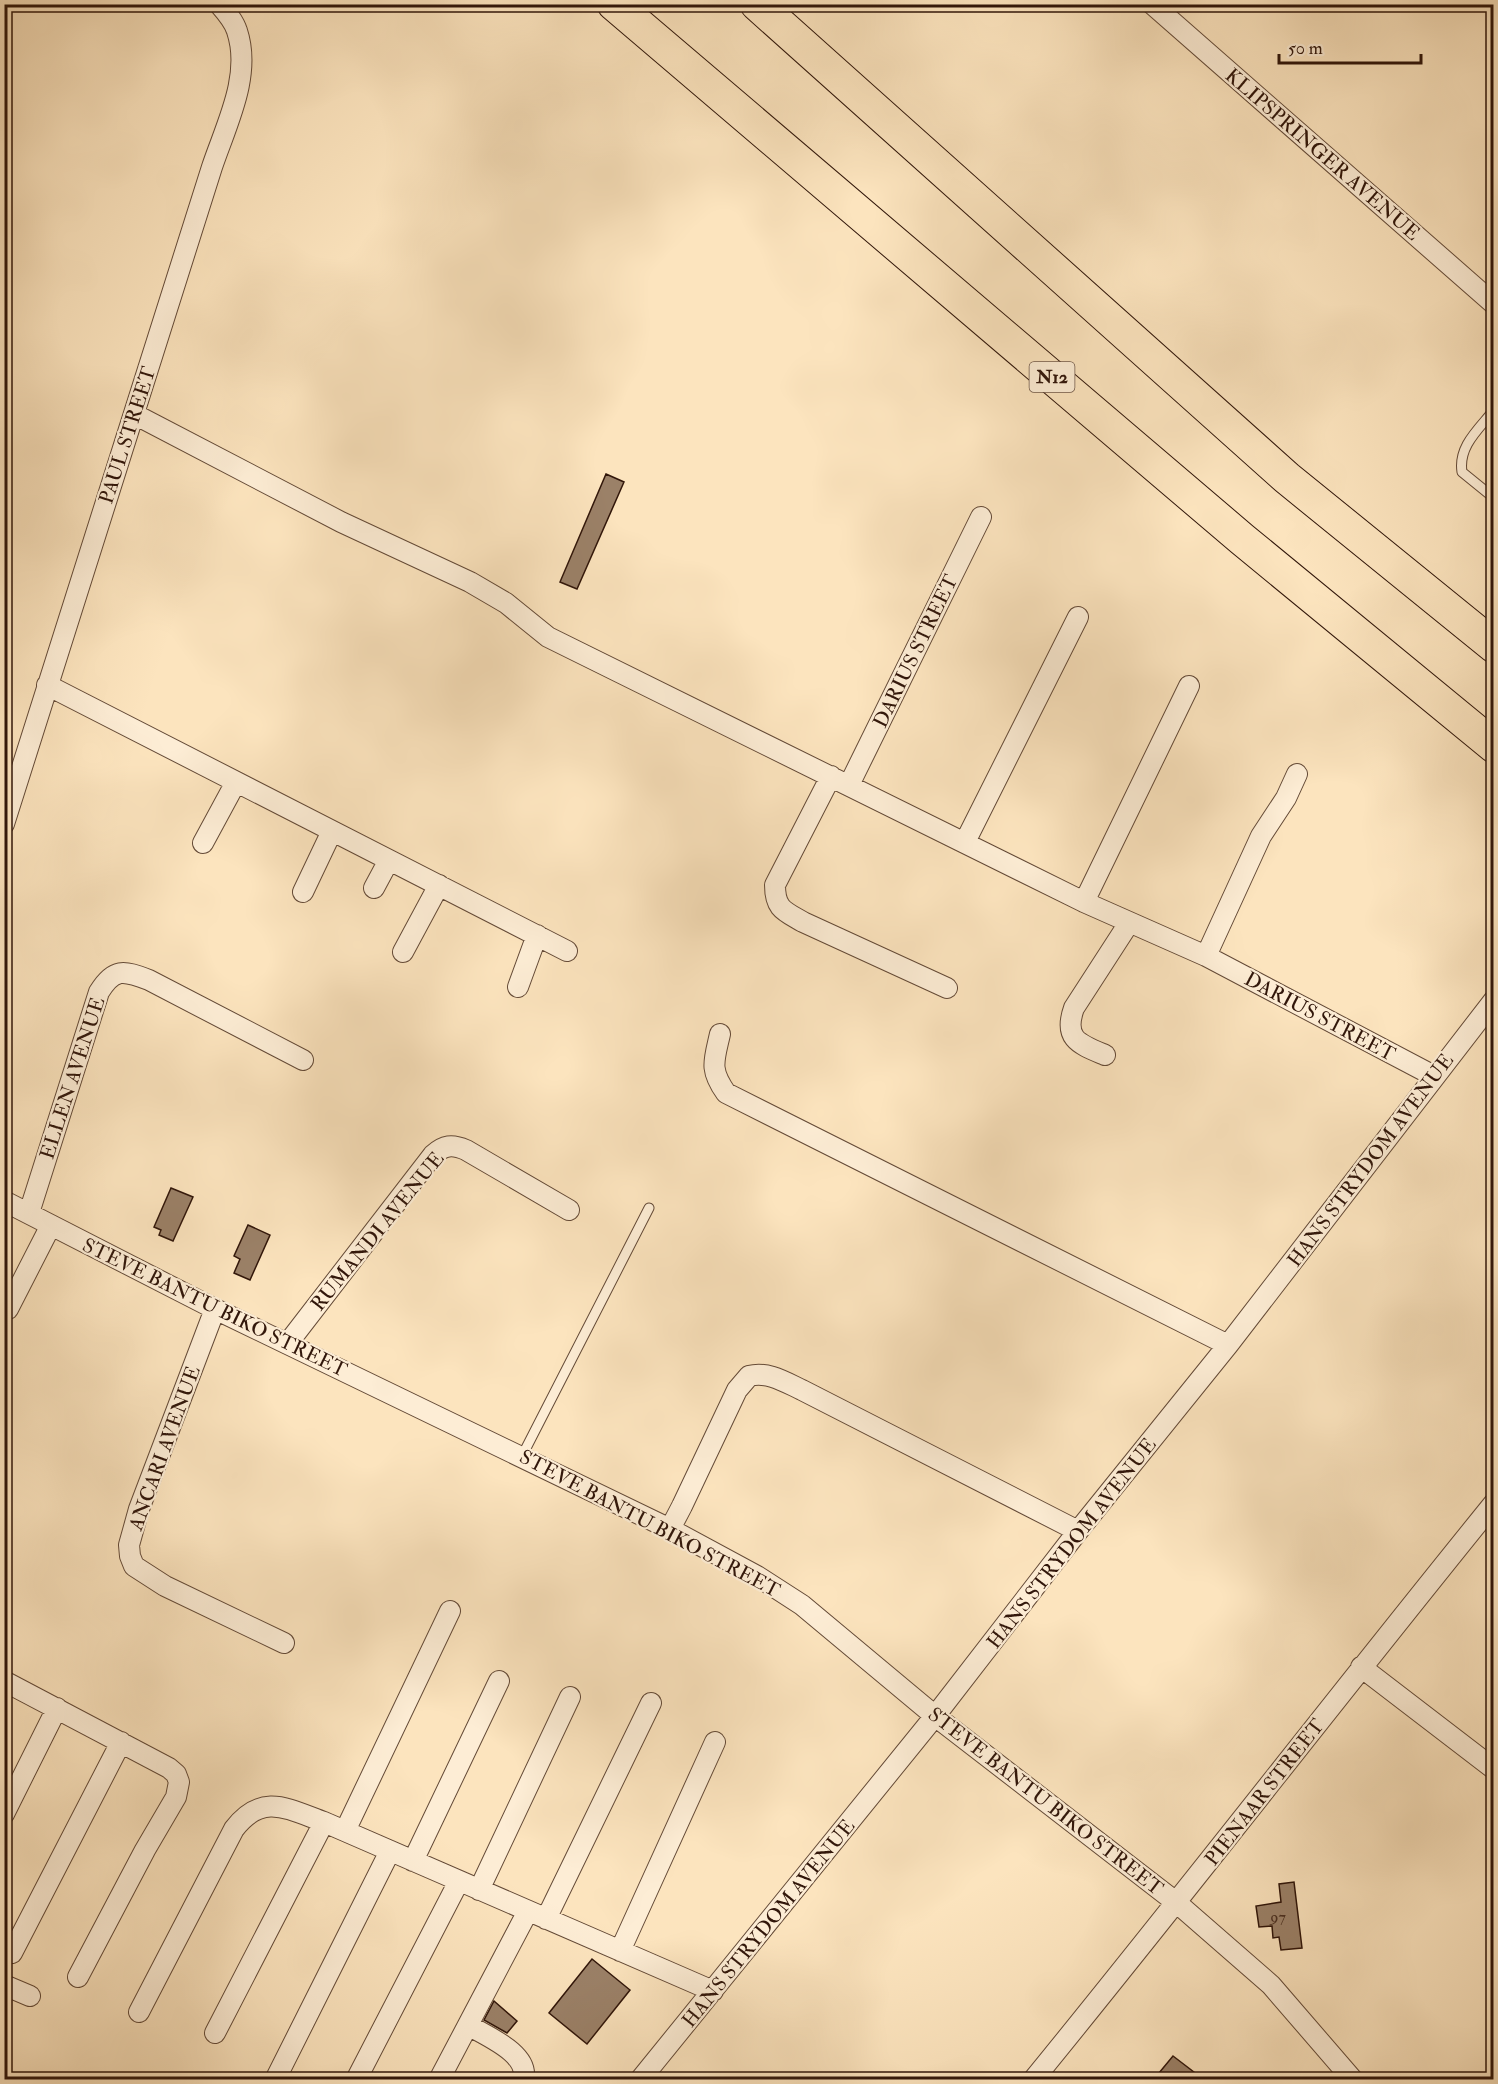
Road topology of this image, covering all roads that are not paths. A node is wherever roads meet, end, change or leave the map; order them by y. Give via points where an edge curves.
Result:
1 (219, 4) edge
2 (614, 4) edge
3 (757, 4) edge
4 (1152, 4) edge
5 (1494, 304) edge
6 (1494, 410) edge
7 (134, 414) junction
8 (1494, 498) edge
9 (981, 517) dead end
10 (1078, 617) dead end
11 (1494, 646) edge
12 (47, 685) junction
13 (1189, 686) dead end
14 (1494, 746) edge
15 (1297, 774) dead end
16 (831, 776) junction
17 (236, 782) junction
18 (849, 785) junction
19 (4, 824) edge
20 (332, 831) junction
21 (965, 842) junction
22 (203, 843) dead end
23 (389, 860) junction
24 (439, 885) junction
25 (374, 888) dead end
26 (303, 892) dead end
27 (1084, 902) junction
28 (1129, 923) junction
29 (537, 935) junction
30 (567, 951) dead end
31 (403, 952) dead end
32 (1206, 956) junction
33 (518, 987) dead end
34 (947, 988) dead end
35 (1494, 1000) edge
36 (720, 1034) dead end
37 (1105, 1055) dead end
38 (303, 1060) dead end
39 (1434, 1076) junction
40 (4, 1201) edge
41 (649, 1208) dead end
42 (570, 1210) dead end
43 (29, 1213) junction
44 (51, 1225) junction
45 (8, 1309) dead end
46 (215, 1309) junction
47 (288, 1343) junction
48 (1228, 1345) junction
49 (522, 1456) junction
50 (1494, 1503) edge
51 (670, 1529) junction
52 (1078, 1531) junction
53 (450, 1611) dead end
54 (284, 1642) dead end
55 (1360, 1667) junction
56 (4, 1681) edge
57 (499, 1681) dead end
58 (570, 1697) dead end
59 (651, 1703) dead end
60 (57, 1708) junction
61 (935, 1716) junction
62 (122, 1742) junction
63 (715, 1742) dead end
64 (1494, 1769) edge
65 (4, 1814) edge
66 (324, 1822) junction
67 (345, 1831) junction
68 (390, 1851) junction
69 (413, 1861) junction
70 (459, 1881) junction
71 (479, 1890) junction
72 (1177, 1903) junction
73 (537, 1915) junction
74 (620, 1951) junction
75 (12, 1953) dead end
76 (78, 1977) dead end
77 (4, 1984) edge
78 (713, 1991) junction
79 (30, 1996) dead end
80 (139, 2012) dead end
81 (468, 2025) junction
82 (215, 2033) dead end
83 (275, 2079) edge
84 (356, 2079) edge
85 (438, 2079) edge
86 (524, 2079) edge
87 (640, 2079) edge
88 (1034, 2079) edge
89 (1353, 2079) edge

1 - 7 street, PAUL STREET via 237,29 242,66
2 - 14 highway, N12 via 1242,539
3 - 11 highway via 1287,478
4 - 5 street, KLIPSPRINGER AVENUE
6 - 8 lane via 1467,444 1461,464 1462,472
7 - 12 street, PAUL STREET
7 - 16 street, DARIUS STREET via 341,522 470,582 506,603 548,637
9 - 18 street, DARIUS STREET
10 - 21 street
12 - 17 street
12 - 19 street, PAUL STREET
13 - 27 street
15 - 32 street via 1262,836
16 - 18 street, DARIUS STREET
16 - 34 street via 776,885 778,905 803,922
17 - 20 street
17 - 22 street
18 - 21 street, DARIUS STREET
20 - 23 street
20 - 26 street
21 - 27 street, DARIUS STREET
23 - 24 street
23 - 25 street
24 - 29 street
24 - 31 street
27 - 28 street, DARIUS STREET
28 - 32 street, DARIUS STREET
28 - 37 street via 1070,1018 1073,1038
29 - 30 street
29 - 33 street
32 - 39 street, DARIUS STREET
35 - 39 street, HANS STRYDOM AVENUE
36 - 48 street via 713,1064 726,1093
38 - 43 street, ELLEN AVENUE via 149,980 134,974 108,977 99,992
39 - 48 street, HANS STRYDOM AVENUE
40 - 43 street, STEVE BANTU BIKO STREET
41 - 49 lane
42 - 47 street, RUMANDI AVENUE via 466,1150 447,1145 433,1155
43 - 44 street, STEVE BANTU BIKO STREET
44 - 45 street
44 - 46 street, STEVE BANTU BIKO STREET
46 - 47 street, STEVE BANTU BIKO STREET
46 - 54 street, ANCARI AVENUE via 139,1509 129,1545 130,1556 134,1566 165,1586
47 - 49 street, STEVE BANTU BIKO STREET
48 - 52 street, HANS STRYDOM AVENUE
49 - 51 street, STEVE BANTU BIKO STREET
50 - 55 street, PIENAAR STREET
51 - 52 street via 737,1390 749,1376 760,1374 802,1390
51 - 61 street, STEVE BANTU BIKO STREET via 802,1605
52 - 61 street, HANS STRYDOM AVENUE
53 - 67 street
55 - 64 street
55 - 72 street, PIENAAR STREET
56 - 60 street
57 - 69 street
58 - 71 street
59 - 73 street
60 - 62 street
60 - 65 street
61 - 72 street, STEVE BANTU BIKO STREET
61 - 78 street, HANS STRYDOM AVENUE
62 - 75 street
62 - 76 street via 177,1774 178,1789
63 - 74 street
66 - 67 street
66 - 80 street via 262,1806 242,1819
66 - 82 street
67 - 68 street
68 - 69 street
68 - 83 street
69 - 70 street
70 - 71 street
70 - 84 street
71 - 73 street
72 - 88 street, PIENAAR STREET
72 - 89 street, STEVE BANTU BIKO STREET via 1271,1984
73 - 74 street
73 - 81 street
74 - 78 street
77 - 79 street
78 - 87 street, HANS STRYDOM AVENUE
81 - 85 street
81 - 86 street via 512,2052 525,2067

